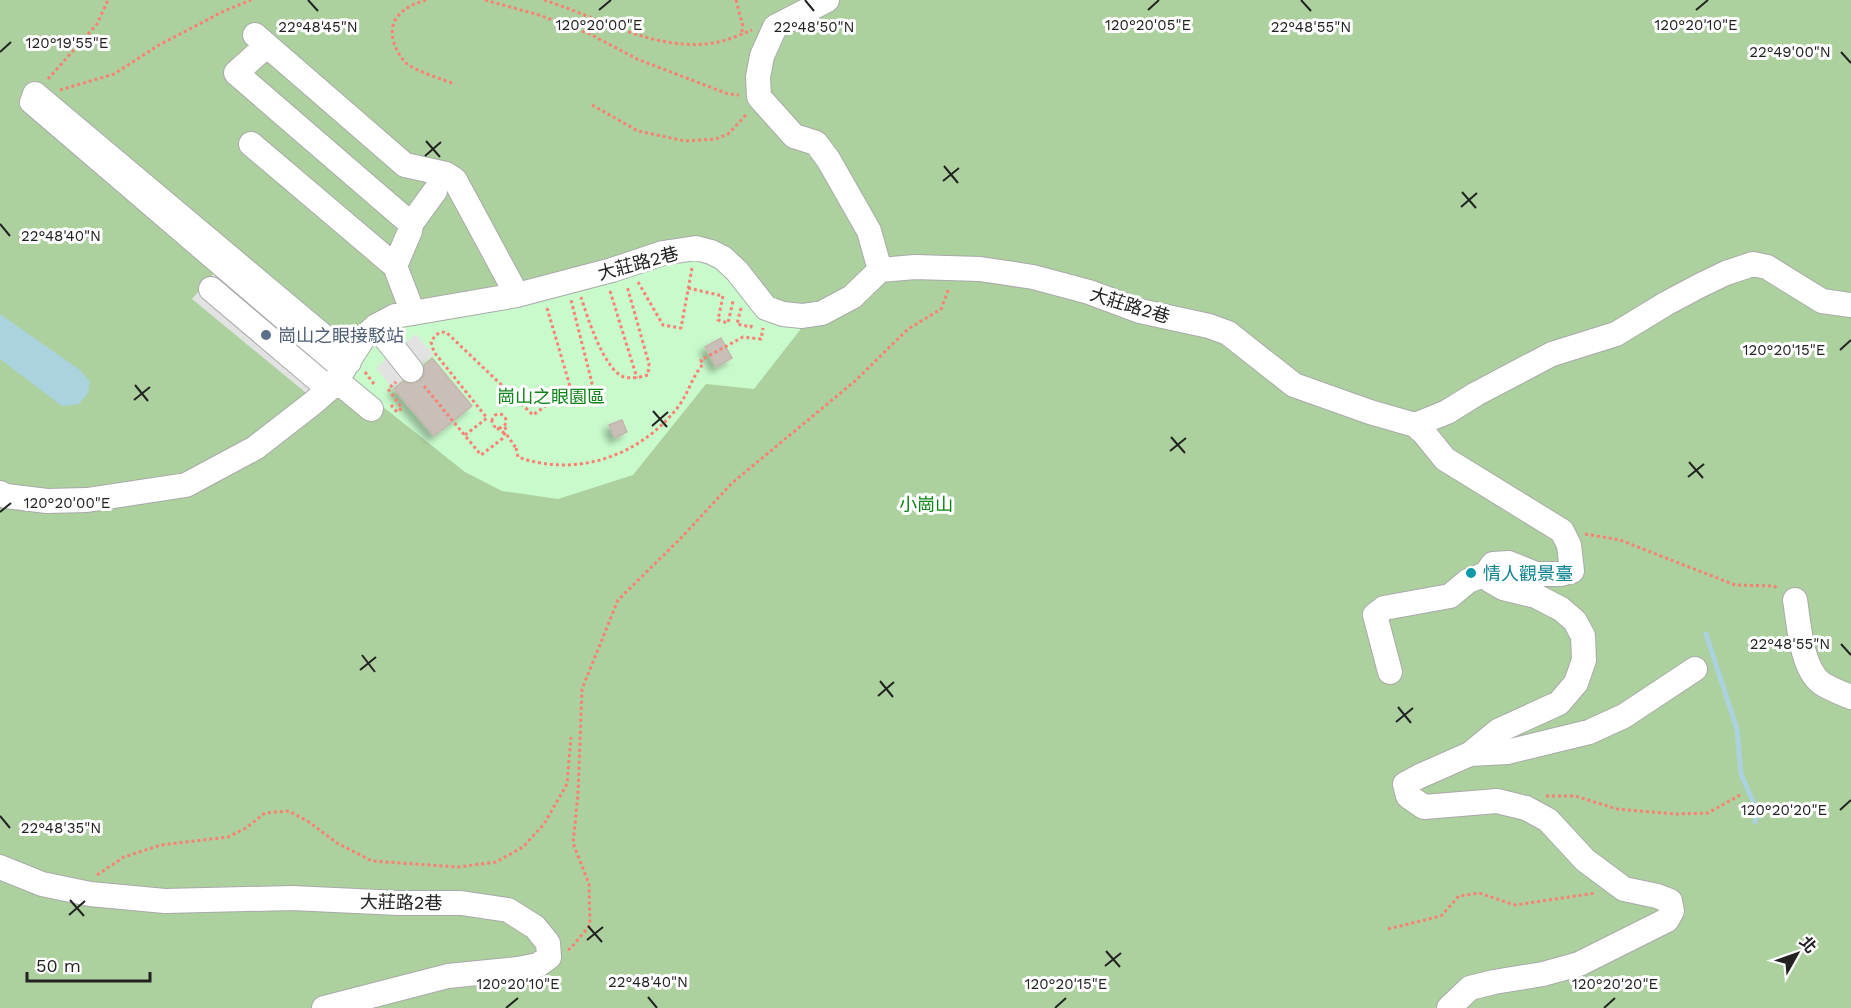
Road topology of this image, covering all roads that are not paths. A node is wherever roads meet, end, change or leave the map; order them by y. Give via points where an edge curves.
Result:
1 (827, 0) edge
2 (35, 94) road end
3 (251, 144) dead end
4 (435, 191) dead end
5 (411, 224) junction
6 (394, 266) junction
7 (880, 270) junction
8 (211, 289) dead end
9 (517, 295) junction
10 (1851, 305) edge
11 (413, 313) junction
12 (376, 326) junction
13 (411, 370) road end
14 (342, 371) junction
15 (380, 406) road end
16 (1415, 425) junction
17 (0, 493) edge
18 (1486, 574) junction
19 (1795, 600) road end
20 (1695, 669) dead end
21 (1390, 672) dead end
22 (1851, 697) edge
23 (1470, 754) junction
24 (0, 867) edge
25 (1458, 1006) edge
26 (324, 1008) edge

1 - 7 street via 775,27 762,56 759,97 794,136 816,143 828,159 869,231
2 - 14 street via 32,102
3 - 6 street
4 - 5 street
5 - 6 street
5 - 9 street via 236,73 261,40 405,165 446,174 455,180
6 - 11 street
7 - 9 street, 大莊路2巷 via 852,297 822,313 802,316 766,308 723,258 696,248 663,253 624,276
7 - 16 street, 大莊路2巷 via 980,269 1033,278 1089,292 1140,311 1209,326 1228,333 1294,385
8 - 14 street
9 - 11 street, 大莊路2巷
10 - 16 street via 1822,301 1767,267 1753,264 1701,285 1616,334 1552,354 1447,412
11 - 12 street, 大莊路2巷 via 395,316
12 - 13 street
12 - 14 street, 大莊路2巷
14 - 15 street
14 - 17 street, 大莊路2巷 via 255,448 186,485 87,500 47,501
16 - 18 street via 1444,459 1562,531 1569,545 1572,572 1536,574 1509,563 1493,564
18 - 21 street via 1468,581 1450,596 1384,608 1375,615
18 - 23 street via 1503,588 1536,596 1575,621 1583,636 1584,660 1576,683 1559,703 1498,730
19 - 22 street via 1803,650 1815,677
20 - 23 street via 1624,716 1589,732 1507,752
23 - 25 street via 1405,784 1408,796 1424,807 1497,801 1526,808 1548,820 1585,860 1624,889 1670,901 1672,911 1667,920 1579,964 1470,988
24 - 26 street, 大莊路2巷 via 42,884 90,894 165,901 292,898 461,903 508,910 535,927 549,942 549,957 538,965 448,976

